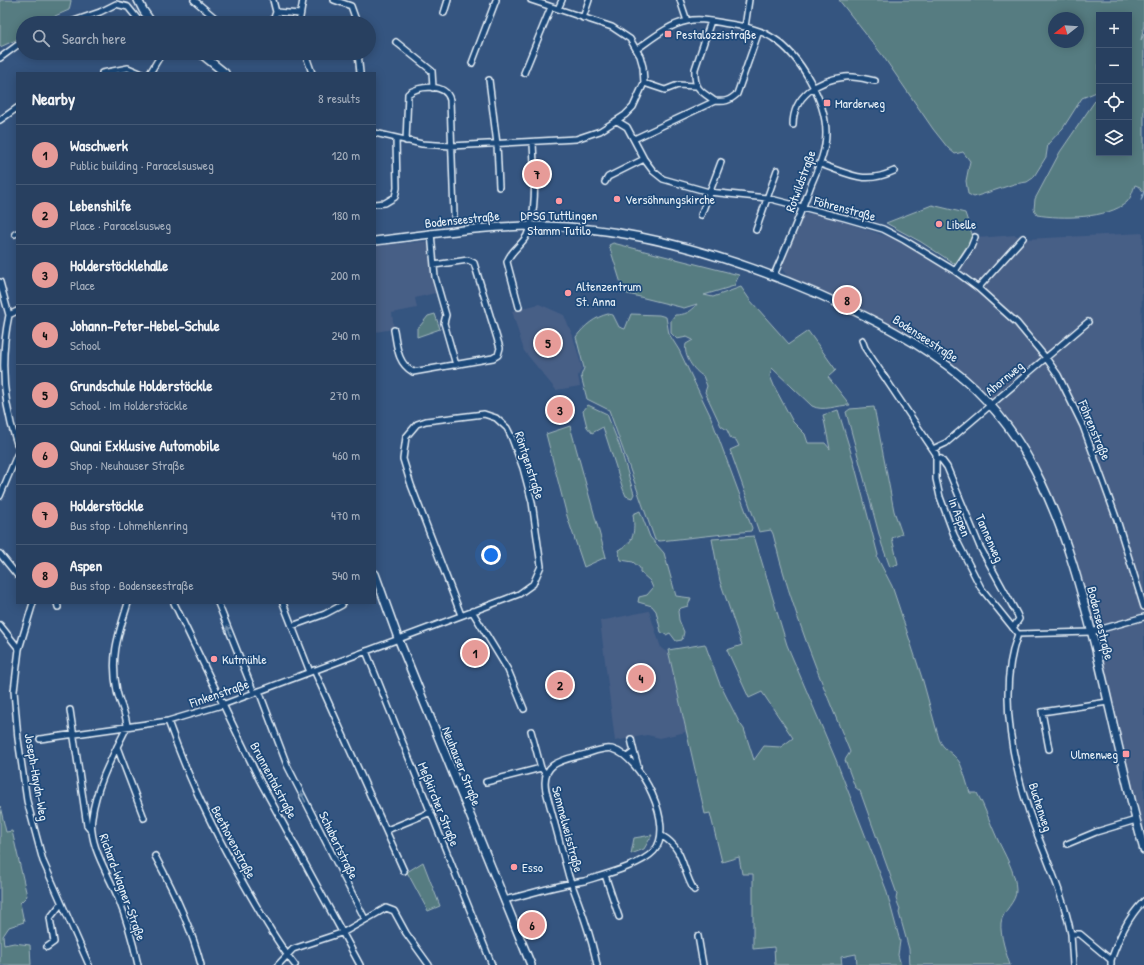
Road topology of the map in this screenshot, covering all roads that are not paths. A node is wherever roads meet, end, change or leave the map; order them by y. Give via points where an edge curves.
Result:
1 (138, 0) edge
2 (194, 0) edge
3 (273, 0) edge
4 (303, 0) edge
5 (334, 0) edge
6 (448, 0) edge
7 (496, 0) edge
8 (531, 0) edge
9 (562, 0) edge
10 (589, 0) edge
11 (680, 0) edge
12 (749, 0) edge
13 (551, 7) junction
14 (558, 10) junction
15 (276, 12) junction
16 (444, 13) dead end
17 (300, 14) joint
18 (88, 16) edge
19 (135, 16) edge
20 (147, 16) edge
21 (213, 16) edge
22 (275, 16) edge
23 (355, 16) edge
24 (584, 18) junction
25 (687, 21) junction
26 (712, 21) junction
27 (745, 27) junction
28 (759, 31) junction
29 (396, 42) dead end
30 (16, 46) edge
31 (637, 49) junction
32 (0, 58) edge
33 (158, 60) edge
34 (209, 60) edge
35 (307, 60) edge
36 (359, 60) edge
37 (472, 63) dead end
38 (107, 72) edge
39 (138, 72) edge
40 (151, 72) edge
41 (224, 72) edge
42 (312, 72) edge
43 (360, 72) edge
44 (524, 73) dead end
45 (489, 80) dead end
46 (875, 81) dead end
47 (644, 82) junction
48 (695, 86) junction
49 (433, 88) junction
50 (813, 88) junction
51 (715, 101) junction
52 (16, 109) edge
53 (0, 120) edge
54 (617, 121) junction
55 (793, 125) dead end
56 (376, 133) edge
57 (396, 139) junction
58 (634, 139) junction
59 (406, 141) junction
60 (533, 142) junction
61 (497, 144) junction
62 (451, 146) junction
63 (644, 159) junction
64 (721, 162) dead end
65 (820, 164) junction
66 (777, 170) dead end
67 (894, 171) dead end
68 (605, 182) dead end
69 (499, 187) dead end
70 (709, 192) junction
71 (767, 198) junction
72 (376, 204) edge
73 (803, 208) junction
74 (454, 215) dead end
75 (701, 215) dead end
76 (529, 226) junction
77 (756, 230) dead end
78 (431, 233) junction
79 (975, 237) dead end
80 (1023, 238) dead end
81 (376, 241) edge
82 (434, 265) junction
83 (955, 271) junction
84 (774, 275) junction
85 (0, 282) edge
86 (978, 288) junction
87 (519, 307) dead end
88 (16, 312) edge
89 (9, 315) junction
90 (1088, 322) dead end
91 (394, 330) dead end
92 (2, 332) edge
93 (862, 340) dead end
94 (1046, 358) junction
95 (456, 365) junction
96 (1, 396) edge
97 (989, 405) junction
98 (16, 441) edge
99 (933, 448) junction
100 (16, 457) edge
101 (937, 458) junction
102 (0, 496) edge
103 (0, 554) edge
104 (16, 574) edge
105 (376, 577) edge
106 (34, 604) edge
107 (128, 604) edge
108 (174, 604) edge
109 (218, 604) edge
110 (283, 604) edge
111 (342, 605) dead end
112 (1144, 607) edge
113 (472, 611) junction
114 (461, 615) junction
115 (1144, 617) edge
116 (0, 625) edge
117 (292, 626) junction
118 (1013, 628) junction
119 (1091, 632) junction
120 (1018, 634) junction
121 (398, 638) junction
122 (19, 649) junction
123 (366, 651) junction
124 (312, 671) junction
125 (256, 692) junction
126 (1108, 702) junction
127 (222, 705) junction
128 (524, 709) dead end
129 (70, 710) dead end
130 (168, 722) junction
131 (127, 727) junction
132 (531, 731) dead end
133 (73, 736) junction
134 (40, 739) dead end
135 (631, 739) dead end
136 (117, 747) junction
137 (1049, 749) dead end
138 (634, 752) junction
139 (626, 757) junction
140 (541, 768) junction
141 (639, 770) junction
142 (546, 774) junction
143 (486, 782) dead end
144 (431, 812) junction
145 (144, 818) dead end
146 (1136, 820) junction
147 (387, 830) junction
148 (92, 832) junction
149 (662, 836) junction
150 (1067, 844) dead end
151 (1144, 850) edge
152 (155, 856) dead end
153 (404, 871) dead end
154 (605, 874) junction
155 (571, 884) junction
156 (694, 890) dead end
157 (504, 900) junction
158 (1144, 901) edge
159 (61, 904) junction
160 (619, 917) dead end
161 (366, 919) junction
162 (344, 932) junction
163 (1072, 934) junction
164 (698, 936) dead end
165 (47, 948) dead end
166 (288, 956) junction
167 (1111, 963) edge
168 (89, 965) edge
169 (138, 965) edge
170 (201, 965) edge
171 (278, 965) edge
172 (295, 965) edge
173 (360, 965) edge
174 (429, 965) edge
175 (492, 965) edge
176 (531, 965) edge
177 (597, 965) edge
178 (703, 965) edge
179 (1073, 965) edge

1 - 20 street
2 - 21 street
3 - 15 street
4 - 17 street
5 - 23 street via 352,6
6 - 16 street
7 - 37 street
8 - 13 street
9 - 14 street
10 - 24 street
11 - 25 street
12 - 27 street
13 - 14 street
13 - 44 street
14 - 24 street
15 - 17 street
15 - 22 street
18 - 19 street via 116,4 128,7
24 - 31 street via 612,27
25 - 26 street, Rotwildstraße
25 - 31 street, Rotwildstraße via 667,29
26 - 27 street, Rotwildstraße
26 - 48 street via 695,69
27 - 28 street, Rotwildstraße
28 - 50 street, Rotwildstraße via 784,46 795,58
28 - 51 street via 737,94 726,102
29 - 49 street via 432,71
30 - 32 street
31 - 47 street via 643,67
33 - 40 street
34 - 41 street
35 - 42 street
36 - 43 street
38 - 39 street via 128,68
45 - 61 street
46 - 50 street via 845,77
47 - 48 street via 665,90 678,85
47 - 54 street via 633,107
48 - 51 street
49 - 59 street via 420,88 408,94
49 - 62 street via 442,88 448,94
50 - 55 street via 800,99
50 - 65 street, Rotwildstraße via 825,122 825,145
51 - 58 street
52 - 53 street
54 - 58 street, Föhrenstraße via 627,127
54 - 60 street via 589,136
56 - 57 street
57 - 59 street
57 - 72 street via 395,197 385,203
58 - 63 street, Föhrenstraße
59 - 62 street
60 - 61 street
60 - 76 street via 534,183
61 - 62 street
61 - 69 street
62 - 74 street
63 - 68 street via 608,177
63 - 70 street, Föhrenstraße via 663,179
64 - 70 street
65 - 67 street via 853,176 870,179
65 - 73 street, Rotwildstraße
66 - 71 street
70 - 71 street, Föhrenstraße
70 - 75 street
71 - 73 street, Föhrenstraße
71 - 77 street
73 - 83 street, Föhrenstraße via 883,229
73 - 84 street, Rotwildstraße
76 - 78 street, Bodenseestraße
76 - 84 street, Bodenseestraße via 572,227 650,239
76 - 87 street via 527,235 507,262
78 - 81 street, Bodenseestraße
78 - 82 street
79 - 83 street via 972,247
80 - 86 street
82 - 95 street via 446,315 444,323
82 - 95 street via 468,260 474,263 500,348 494,358
83 - 86 street, Föhrenstraße
84 - 97 street, Bodenseestraße via 858,312 916,343 966,380
85 - 89 street
86 - 94 street, Föhrenstraße via 1017,323
88 - 89 street
89 - 92 street
90 - 94 street, Ahornweg
91 - 95 street via 399,357 406,368 413,372
92 - 96 street
93 - 99 street, In Aspen
94 - 97 street, Ahornweg
94 - 112 street, Föhrenstraße via 1066,389 1098,464
96 - 98 street
97 - 99 street, Ahornweg via 946,443
97 - 119 street, Bodenseestraße via 1020,446 1051,504 1078,580
99 - 101 street, In Aspen
100 - 102 street
101 - 118 street, In Aspen via 936,479 954,535 980,588
101 - 118 street, Tannenweg via 947,467 980,547 1017,614 1019,619
103 - 104 street
105 - 121 street, Neuhauser Straße
106 - 122 street, Joseph-Haydn-Weg
107 - 131 street via 113,661 117,695
108 - 127 street, Brunnentalstraße
125 -> 109 street, Schubertstraße
110 - 117 street
111 - 117 street
113 - 114 street, Röntgenstraße
113 - 114 street, Röntgenstraße via 529,588 541,566 532,502 511,436 507,428 496,418 484,414 421,422 406,437 403,451 410,485
113 - 128 street via 508,670
114 - 121 street, Röntgenstraße
115 - 119 street
116 - 122 street
117 - 124 street
118 - 120 street, In Aspen
119 - 120 street
119 - 126 street, Bodenseestraße
120 - 163 street, Buchenweg via 1009,670 1013,745 1028,807 1056,879
121 - 123 street, Finkenstraße
121 - 157 street, Neuhauser Straße
122 - 159 street, Joseph-Haydn-Weg via 14,691 27,801 43,861
123 - 124 street, Finkenstraße
123 - 144 street, Meßkircher Straße
124 - 125 street, Finkenstraße
124 - 147 street
125 - 127 street, Finkenstraße
161 -> 125 street, Schubertstraße via 287,765
126 - 137 street via 1042,712
126 - 146 street, Bodenseestraße
127 - 130 street, Finkenstraße
127 - 162 street, Brunnentalstraße
129 - 133 street
130 - 131 street, Finkenstraße
130 - 166 street, Beethovenstraße via 196,794 234,867
131 - 133 street, Finkenstraße
131 - 136 street, Richard-Wagner-Straße
132 - 140 street
133 - 134 street, Finkenstraße
133 - 148 street via 87,826
135 - 138 street, Semmelweisstraße
136 - 145 street
136 - 148 street, Richard-Wagner-Straße via 94,803
138 - 139 street
138 - 141 street, Semmelweisstraße
139 - 141 street, Semmelweisstraße
139 - 142 street, Semmelweisstraße via 611,749 597,751 556,762
140 - 142 street
140 - 143 street
141 - 149 street, Semmelweisstraße via 652,795
142 - 155 street, Semmelweisstraße via 546,792
144 - 147 street
144 - 175 street, Meßkircher Straße
146 - 150 street
146 - 151 street, Bodenseestraße
147 - 153 street
148 - 169 street, Richard-Wagner-Straße via 104,870 127,922
149 - 154 street, Semmelweisstraße via 656,849 646,857
149 - 156 street via 676,846
152 - 170 street via 180,904 195,941
154 - 155 street, Semmelweisstraße
154 - 160 street, Semmelweisstraße
155 - 157 street, Semmelweisstraße
155 - 177 street
157 - 176 street, Neuhauser Straße
158 - 167 street via 1121,934
159 - 165 street via 50,918 54,942
159 - 168 street, Joseph-Haydn-Weg
161 - 162 street
161 - 174 street via 386,908 394,911
162 - 166 street via 293,949
162 - 173 street, Brunnentalstraße
163 - 167 street via 1080,934
163 - 179 street, Buchenweg
164 - 178 street
166 - 171 street
166 - 172 street, Beethovenstraße

